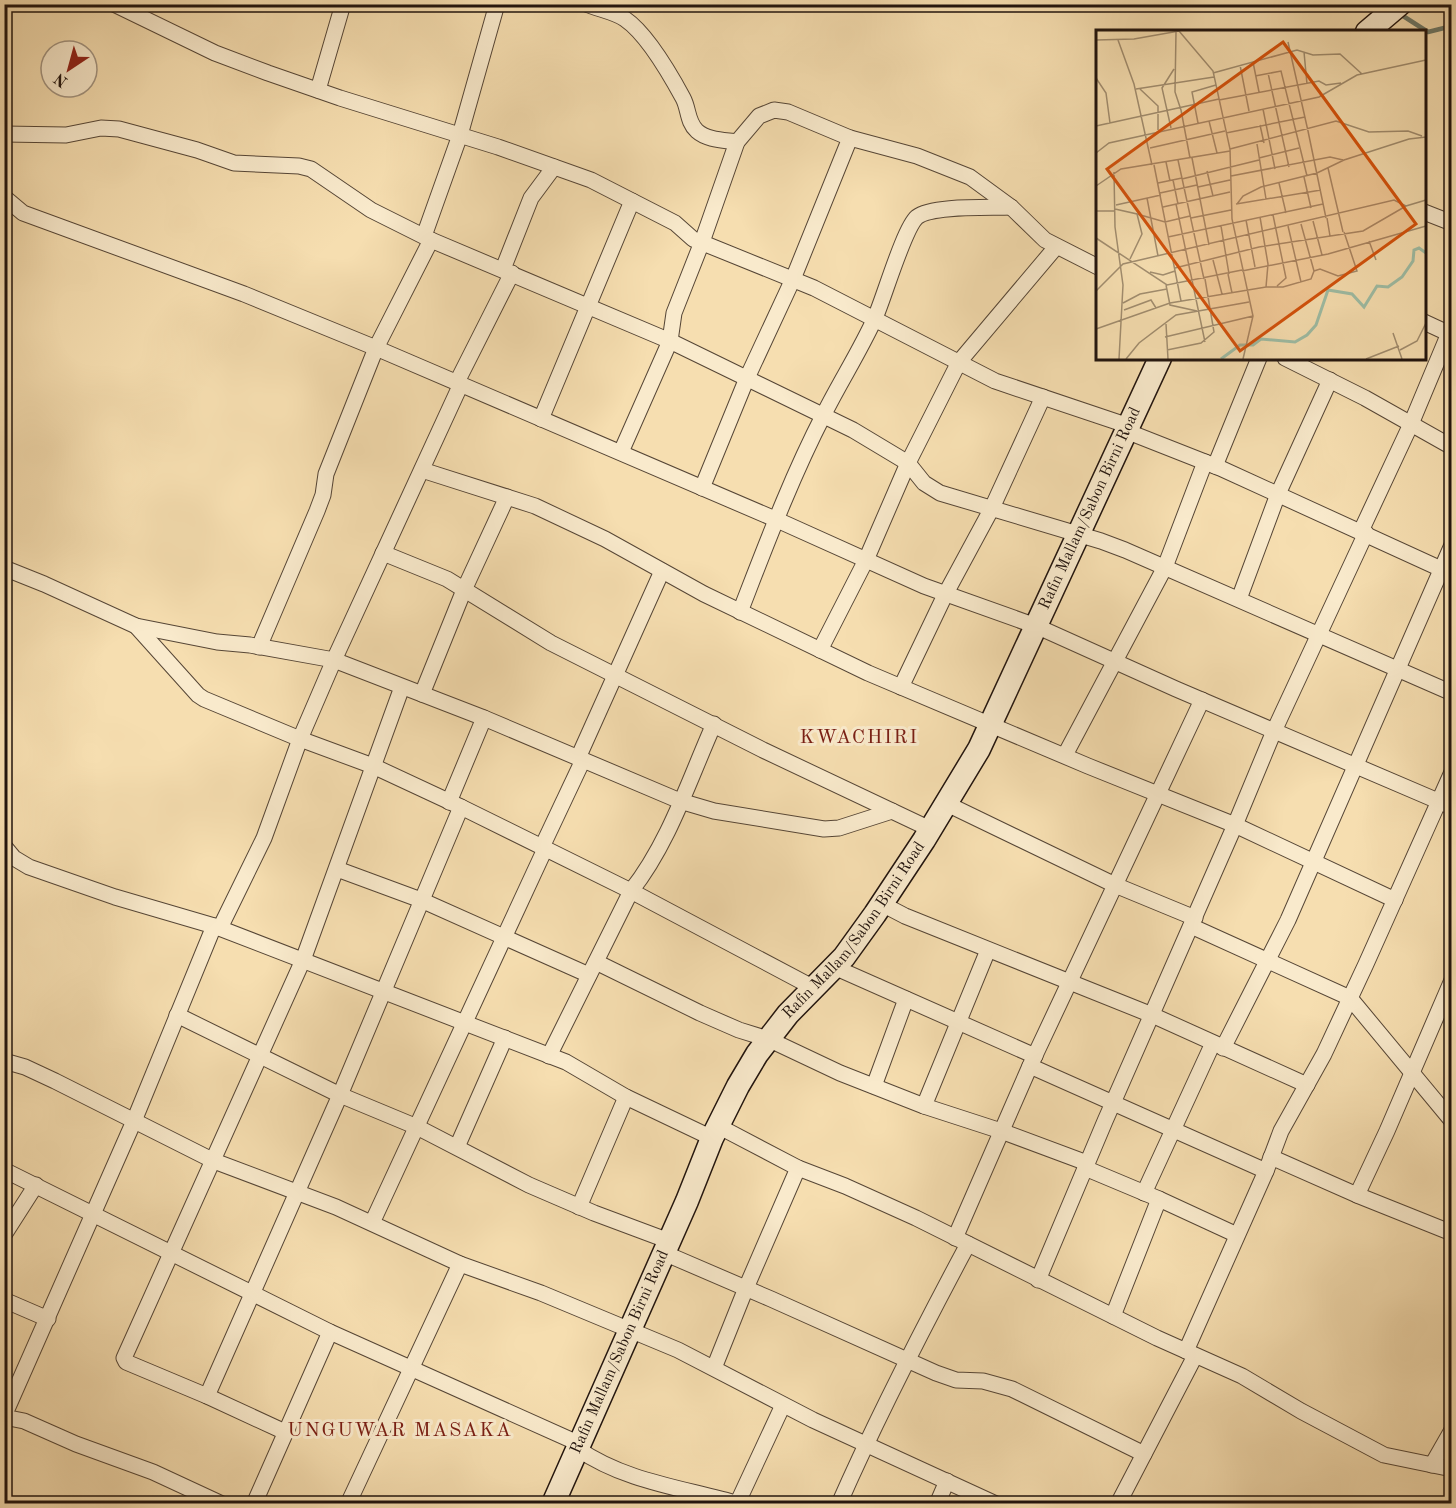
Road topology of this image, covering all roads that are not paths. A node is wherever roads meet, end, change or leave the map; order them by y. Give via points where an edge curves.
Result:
1 (114, 4) edge
2 (343, 4) edge
3 (497, 4) edge
4 (586, 4) edge
5 (1399, 6) edge
6 (1373, 27) edge
7 (318, 90) junction
8 (4, 134) edge
9 (460, 135) junction
10 (850, 138) junction
11 (737, 142) junction
12 (554, 167) junction
13 (4, 197) edge
14 (632, 201) junction
15 (1011, 207) junction
16 (1426, 212) edge
17 (1452, 223) edge
18 (427, 238) junction
19 (702, 243) junction
20 (1056, 247) junction
21 (1096, 266) edge
22 (508, 271) junction
23 (794, 279) junction
24 (588, 306) junction
25 (875, 318) junction
26 (1426, 322) edge
27 (1450, 331) edge
28 (670, 341) junction
29 (376, 348) junction
30 (1159, 360) edge
31 (1258, 360) edge
32 (1289, 360) edge
33 (959, 362) junction
34 (747, 378) junction
35 (1330, 380) junction
36 (459, 383) junction
37 (1043, 398) junction
38 (823, 415) junction
39 (542, 418) junction
40 (1411, 424) junction
41 (1127, 429) junction
42 (1452, 447) edge
43 (621, 452) junction
44 (908, 463) junction
45 (1210, 464) junction
46 (422, 470) junction
47 (702, 488) junction
48 (1278, 494) junction
49 (507, 497) junction
50 (992, 507) junction
51 (776, 519) junction
52 (1363, 532) junction
53 (1079, 534) junction
54 (1452, 545) edge
55 (383, 553) junction
56 (866, 560) junction
57 (1165, 567) junction
58 (4, 568) edge
59 (662, 571) junction
60 (1446, 571) edge
61 (464, 590) junction
62 (945, 595) junction
63 (1239, 599) junction
64 (740, 612) junction
65 (136, 626) junction
66 (1036, 626) junction
67 (1320, 635) junction
68 (259, 647) junction
69 (820, 650) junction
70 (334, 660) junction
71 (1115, 662) junction
72 (1397, 669) junction
73 (616, 675) junction
74 (402, 687) junction
75 (901, 687) junction
76 (1452, 693) edge
77 (422, 694) junction
78 (1202, 700) junction
79 (484, 718) junction
80 (714, 724) junction
81 (992, 724) junction
82 (1274, 731) junction
83 (300, 739) junction
84 (1065, 755) junction
85 (580, 759) junction
86 (372, 766) junction
87 (1356, 767) junction
88 (1452, 772) edge
89 (1158, 794) junction
90 (680, 801) junction
91 (945, 803) junction
92 (455, 804) junction
93 (1445, 804) edge
94 (892, 811) junction
95 (1235, 825) junction
96 (930, 829) junction
97 (4, 846) edge
98 (544, 848) junction
99 (1312, 861) junction
100 (337, 869) junction
101 (1115, 885) junction
102 (631, 891) junction
103 (421, 900) junction
104 (1395, 900) junction
105 (882, 904) junction
106 (1193, 922) junction
107 (217, 927) junction
108 (505, 937) junction
109 (988, 950) junction
110 (303, 960) junction
111 (1267, 962) junction
112 (834, 968) junction
113 (593, 969) junction
114 (1452, 980) edge
115 (1069, 982) junction
116 (814, 988) junction
117 (383, 991) junction
118 (906, 999) junction
119 (1350, 999) junction
120 (1152, 1015) junction
121 (177, 1016) junction
122 (957, 1021) junction
123 (465, 1023) junction
124 (504, 1038) junction
125 (768, 1039) junction
126 (1218, 1046) junction
127 (549, 1056) junction
128 (260, 1058) junction
129 (4, 1061) edge
130 (1033, 1061) junction
131 (1412, 1072) junction
132 (1307, 1085) junction
133 (874, 1086) junction
134 (340, 1095) junction
135 (627, 1097) junction
136 (1113, 1103) junction
137 (924, 1106) junction
138 (134, 1121) junction
139 (1452, 1121) edge
140 (417, 1127) junction
141 (1174, 1129) junction
142 (1001, 1131) junction
143 (715, 1132) junction
144 (457, 1148) junction
145 (214, 1161) junction
146 (1269, 1164) junction
147 (1086, 1166) junction
148 (798, 1168) junction
149 (4, 1170) edge
150 (36, 1185) junction
151 (298, 1191) junction
152 (1144, 1193) junction
153 (1357, 1195) junction
154 (1159, 1199) junction
155 (579, 1207) junction
156 (93, 1214) junction
157 (372, 1222) junction
158 (1452, 1233) edge
159 (4, 1235) edge
160 (1237, 1235) junction
161 (961, 1241) junction
162 (666, 1247) junction
163 (172, 1254) junction
164 (460, 1264) junction
165 (1038, 1280) junction
166 (746, 1288) junction
167 (251, 1293) junction
168 (4, 1300) edge
169 (1113, 1316) junction
170 (48, 1320) junction
171 (629, 1330) junction
172 (330, 1332) junction
173 (1190, 1353) junction
174 (906, 1359) junction
175 (412, 1368) junction
176 (714, 1368) junction
177 (207, 1396) junction
178 (783, 1405) junction
179 (4, 1417) edge
180 (1452, 1430) edge
181 (285, 1432) junction
182 (865, 1444) junction
183 (579, 1446) junction
184 (1144, 1454) junction
185 (1432, 1465) junction
186 (1452, 1469) edge
187 (947, 1480) junction
188 (222, 1503) edge
189 (254, 1503) edge
190 (348, 1503) edge
191 (553, 1503) edge
192 (738, 1503) edge
193 (839, 1503) edge
194 (937, 1503) edge
195 (996, 1503) edge
196 (1119, 1503) edge

1 - 7 street via 215,53
2 - 7 street
3 - 9 street
4 - 11 street via 625,19 639,33 684,100 698,132
5 - 6 street
7 - 9 street
8 - 18 street via 66,135 100,128 120,129 234,163 299,166 311,169 371,210
9 - 12 street
9 - 18 street
10 - 11 street via 774,110 759,116
10 - 15 street via 917,156 970,177
10 - 23 street
11 - 19 street
12 - 14 street
12 - 22 street via 531,198
13 - 29 street via 23,213 244,294
14 - 19 street via 675,223
14 - 24 street
15 - 20 street via 1034,232
15 - 25 street via 945,209 915,218
16 - 17 street
18 - 22 street
18 - 29 street
19 - 23 street
19 - 28 street via 674,313
20 - 21 street
20 - 33 street
22 - 24 street
22 - 36 street
23 - 25 street
23 - 34 street
24 - 28 street
24 - 39 street
25 - 33 street
25 - 38 street
26 - 27 street
27 - 40 street
28 - 34 street
28 - 43 street
29 - 36 street
29 - 68 street via 326,474 318,511
30 - 41 street, Rafin Mallam/Sabon Birni Road
31 - 45 street
32 - 35 street
33 - 37 street via 995,381
33 - 44 street
34 - 38 street
34 - 47 street
35 - 40 street
35 - 48 street
36 - 39 street
36 - 46 street
37 - 41 street
37 - 50 street
38 - 44 street
38 - 51 street
39 - 43 street
40 - 42 street
40 - 52 street
41 - 45 street
41 - 53 street, Rafin Mallam/Sabon Birni Road
43 - 47 street
44 - 50 street via 924,483 940,493
44 - 56 street
45 - 48 street
45 - 57 street
46 - 49 street
46 - 55 street
47 - 51 street
48 - 52 street
48 - 63 street
49 - 59 street via 605,539
49 - 61 street
50 - 53 street
50 - 62 street
51 - 56 street
51 - 64 street
52 - 60 street
52 - 67 street
53 - 57 street
53 - 66 street, Rafin Mallam/Sabon Birni Road
54 - 60 street
55 - 61 street
55 - 70 street
56 - 62 street
56 - 69 street
57 - 63 street
57 - 71 street
58 - 65 street
59 - 64 street
59 - 73 street
60 - 72 street
61 - 73 street via 551,643
61 - 77 street
62 - 66 street
62 - 75 street
63 - 67 street
64 - 69 street
65 - 68 street
65 - 83 street via 198,695
66 - 71 street
66 - 81 street, Rafin Mallam/Sabon Birni Road
67 - 72 street
67 - 82 street
68 - 70 street
69 - 75 street
70 - 74 street
70 - 83 street
71 - 78 street
71 - 84 street
72 - 76 street
72 - 87 street
73 - 80 street
73 - 85 street
74 - 77 street
74 - 86 street
75 - 81 street
77 - 79 street
78 - 82 street
78 - 89 street
79 - 85 street
79 - 92 street
80 - 90 street
80 - 94 street
81 - 84 street
81 - 91 street, Rafin Mallam/Sabon Birni Road
82 - 87 street
82 - 95 street
83 - 86 street
83 - 107 street via 264,838
84 - 89 street
85 - 90 street
85 - 98 street
86 - 92 street
86 - 100 street
87 - 93 street
87 - 99 street
88 - 93 street
89 - 95 street
89 - 101 street
90 - 94 street via 714,811 824,829
90 - 102 street via 661,847
91 - 96 street, Rafin Mallam/Sabon Birni Road
91 - 101 street
92 - 98 street
92 - 103 street
93 - 104 street
94 - 96 street
95 - 99 street
95 - 106 street
96 - 105 street, Rafin Mallam/Sabon Birni Road
97 - 107 street via 28,867
98 - 102 street
98 - 108 street
99 - 104 street
99 - 111 street
100 - 103 street
100 - 110 street
101 - 106 street
101 - 115 street
102 - 113 street
102 - 116 street
103 - 108 street
103 - 117 street
104 - 119 street
105 - 109 street
105 - 112 street, Rafin Mallam/Sabon Birni Road
106 - 111 street
106 - 120 street
107 - 110 street
107 - 121 street
108 - 113 street
108 - 123 street
109 - 115 street
109 - 122 street
110 - 117 street
110 - 128 street
111 - 119 street
111 - 126 street
112 - 116 street, Rafin Mallam/Sabon Birni Road
112 - 118 street
113 - 125 street
113 - 127 street
114 - 131 street
115 - 120 street
115 - 130 street
116 - 125 street, Rafin Mallam/Sabon Birni Road
117 - 123 street
117 - 134 street
118 - 122 street
118 - 133 street
119 - 131 street
119 - 132 street
120 - 126 street
120 - 136 street
121 - 128 street
121 - 138 street
122 - 130 street
122 - 137 street
123 - 124 street
123 - 140 street
124 - 127 street
124 - 144 street
125 - 133 street
125 - 143 street, Rafin Mallam/Sabon Birni Road
126 - 132 street
126 - 141 street
127 - 135 street
128 - 134 street
128 - 145 street
129 - 138 street via 25,1067
130 - 136 street
130 - 142 street
131 - 139 street
131 - 153 street
132 - 146 street via 1281,1131
133 - 137 street
134 - 140 street
134 - 151 street
135 - 143 street
135 - 155 street
136 - 141 street
136 - 147 street
137 - 142 street
138 - 145 street
138 - 156 street
140 - 144 street
140 - 157 street
141 - 146 street
141 - 152 street
142 - 147 street
142 - 161 street
143 - 148 street
143 - 162 street, Rafin Mallam/Sabon Birni Road
144 - 155 street
145 - 151 street
145 - 163 street
146 - 153 street
146 - 160 street
147 - 152 street
147 - 165 street
148 - 161 street
148 - 166 street
149 - 150 street
150 - 156 street
150 - 159 street
151 - 157 street
151 - 167 street
152 - 154 street
153 - 158 street
154 - 160 street
154 - 169 street
155 - 162 street
156 - 163 street
156 - 170 street
157 - 164 street
160 - 173 street
161 - 165 street
161 - 174 street
162 - 166 street
162 - 171 street, Rafin Mallam/Sabon Birni Road
163 - 167 street
163 - 177 street via 124,1358
164 - 171 street
164 - 175 street
165 - 169 street
166 - 174 street
166 - 176 street
167 - 172 street
167 - 177 street
168 - 170 street
169 - 173 street
170 - 179 street
171 - 176 street
171 - 183 street, Rafin Mallam/Sabon Birni Road
172 - 175 street
172 - 181 street
173 - 184 street
173 - 185 street via 1242,1376 1384,1455
174 - 182 street
174 - 184 street via 956,1380 983,1381 1012,1389
175 - 183 street
175 - 190 street
176 - 178 street
177 - 181 street
178 - 182 street
178 - 192 street
179 - 188 street via 24,1421
180 - 185 street
181 - 189 street
182 - 187 street
182 - 193 street
183 - 191 street, Rafin Mallam/Sabon Birni Road
183 - 192 street via 596,1462 631,1476
184 - 196 street
185 - 186 street
187 - 194 street
187 - 195 street

